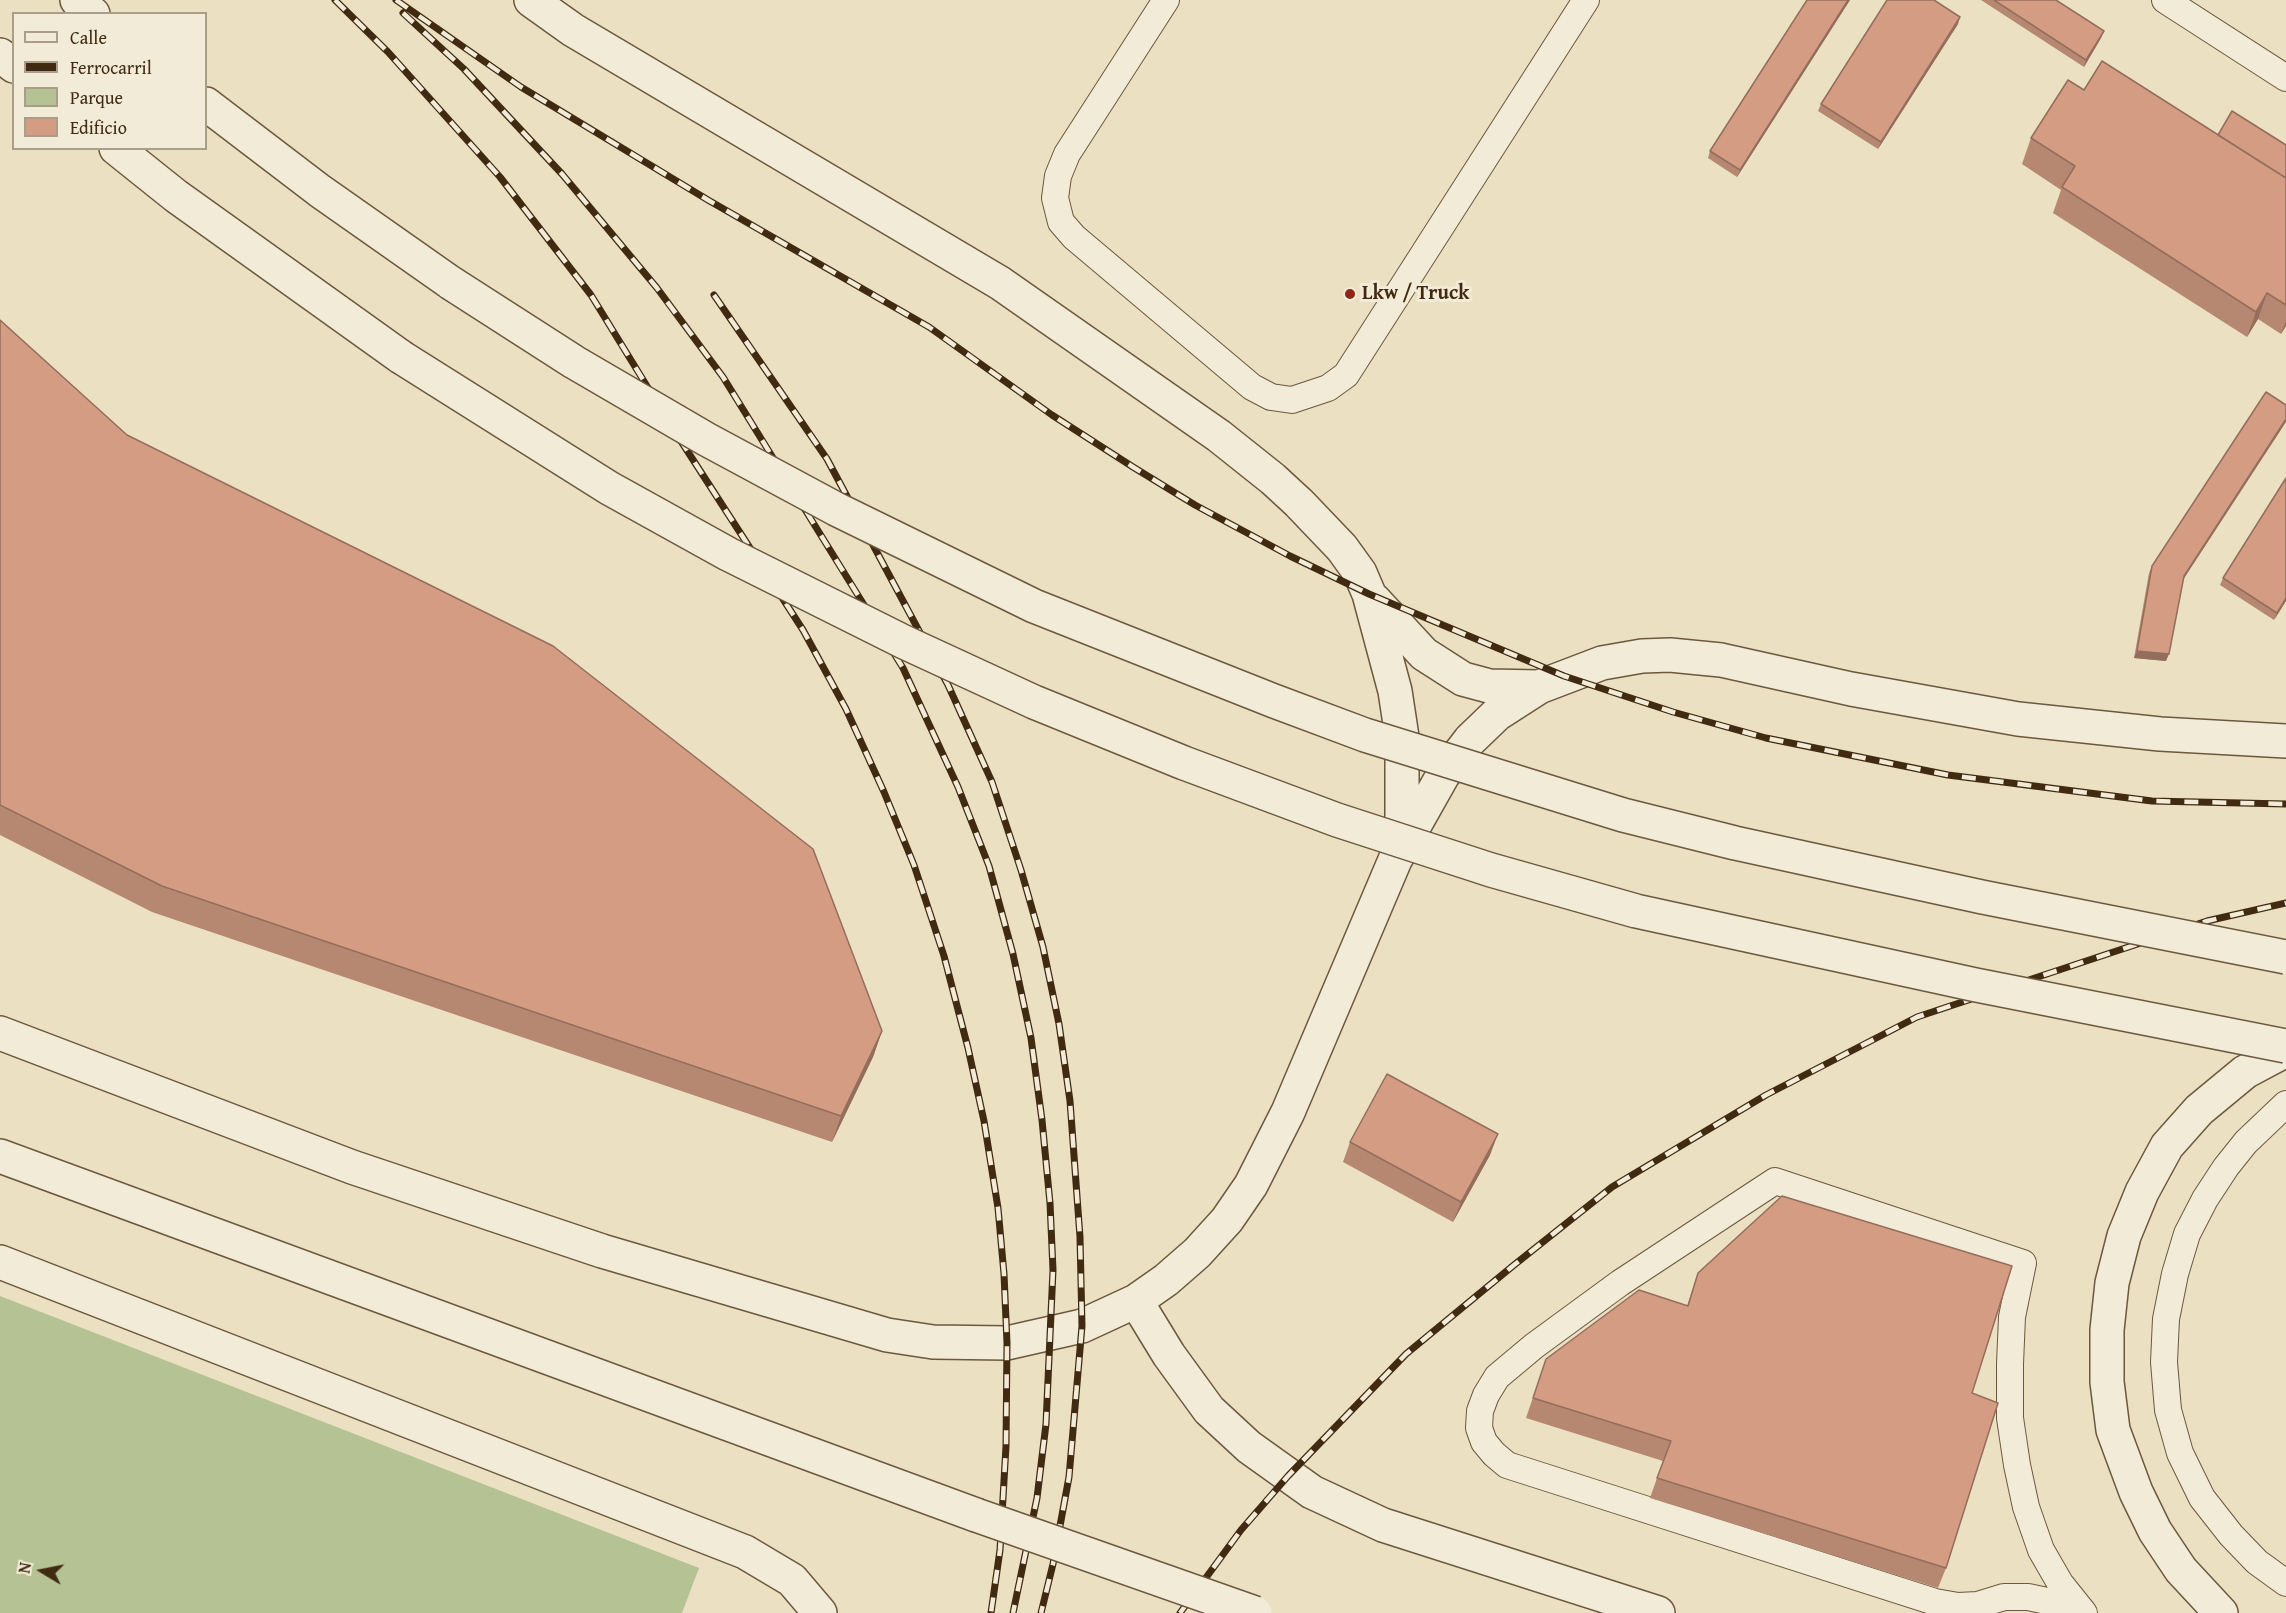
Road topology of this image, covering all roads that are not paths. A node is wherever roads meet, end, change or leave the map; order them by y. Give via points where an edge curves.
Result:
1 (77, 0) edge
2 (531, 0) edge
3 (1166, 0) edge
4 (1586, 0) edge
5 (2165, 0) edge
6 (91, 12) edge
7 (0, 55) edge
8 (12, 64) edge
9 (2286, 78) edge
10 (207, 105) edge
11 (119, 150) edge
12 (1369, 594) junction
13 (1539, 687) junction
14 (2286, 741) edge
15 (1395, 860) junction
16 (2286, 957) edge
17 (0, 1033) edge
18 (2286, 1048) edge
19 (2286, 1104) edge
20 (0, 1156) edge
21 (0, 1262) edge
22 (1136, 1301) junction
23 (2286, 1583) edge
24 (2082, 1610) edge
25 (820, 1613) edge
26 (1255, 1613) edge
27 (1658, 1613) edge
28 (2221, 1613) edge

1 - 6 street
2 - 12 street via 583,36 1000,283 1110,358 1273,479 1342,548
3 - 4 lane via 1067,154 1055,198 1061,222 1252,387 1271,397 1292,400 1328,388 1346,375
5 - 9 lane
7 - 8 street
10 - 16 street, bridge via 320,191 574,363 836,509 1034,606 1365,735 1623,815 1982,897
11 - 18 street, bridge via 401,357 609,488 728,554 1034,702 1337,820 1636,911
12 - 13 street via 1424,654 1463,679 1489,686
12 - 15 street via 1395,691 1402,737 1401,817
13 - 14 street via 1602,663 1670,655 1721,660 2018,719 2160,734
13 - 15 street via 1497,714 1470,740 1443,775
15 - 22 street via 1288,1112 1251,1185 1197,1253
17 - 22 street via 363,1170 602,1251 887,1335 933,1342 1007,1342 1082,1326
18 - 28 street via 2245,1072 2199,1110 2167,1146 2124,1236 2112,1283 2107,1382 2113,1430 2155,1531 2181,1570
19 - 23 lane via 2226,1167 2187,1234 2166,1319 2164,1362 2168,1410 2180,1453 2202,1498 2230,1535
20 - 26 street, bridge via 976,1515
21 - 25 street via 745,1552 792,1580
22 - 27 street via 1209,1410 1249,1447 1312,1492 1383,1525
24 - 24 lane via 2041,1550 2017,1466 2010,1418 2010,1364 2012,1317 2023,1263 1775,1181 1620,1283 1534,1346 1497,1377 1480,1411 1479,1428 1484,1442 1507,1465 1935,1602 1968,1605 2004,1597 2028,1597

